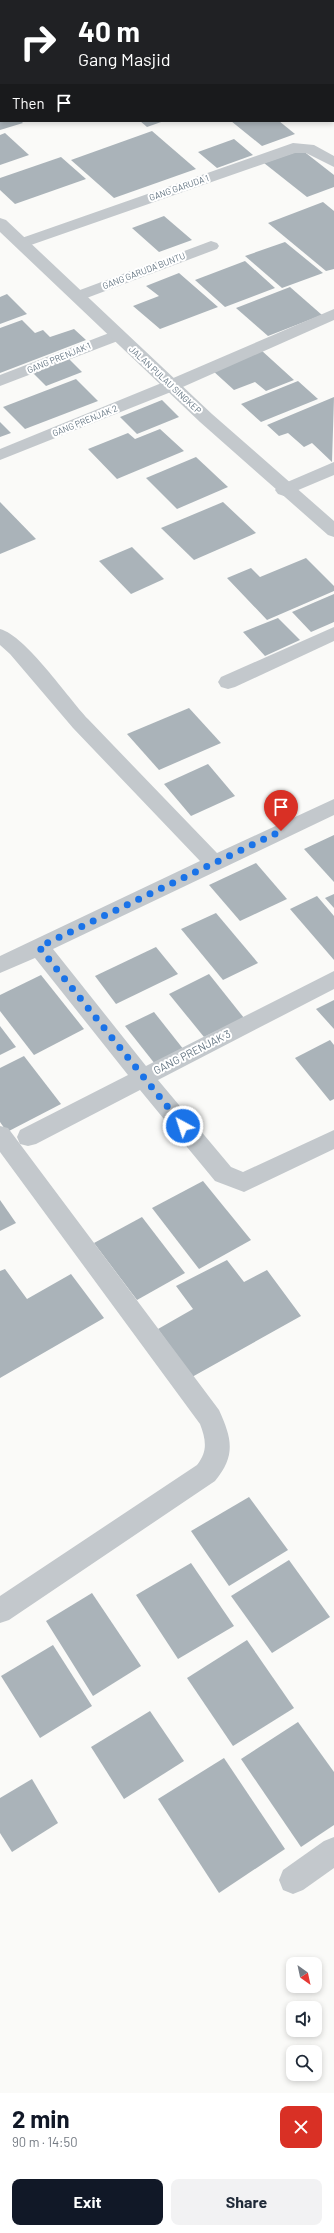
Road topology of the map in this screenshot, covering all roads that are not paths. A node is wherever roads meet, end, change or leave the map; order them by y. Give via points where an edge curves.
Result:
1 (334, 162) edge
2 (0, 223) edge
3 (22, 243) junction
4 (211, 246) dead end
5 (78, 296) junction
6 (334, 314) edge
7 (117, 334) junction
8 (0, 381) edge
9 (170, 386) junction
10 (0, 456) edge
11 (334, 468) edge
12 (284, 490) junction
13 (334, 531) edge
14 (334, 633) edge
15 (0, 635) edge
16 (228, 682) dead end
17 (334, 806) edge
18 (214, 862) junction
19 (39, 947) junction
20 (0, 965) edge
21 (334, 979) edge
22 (143, 1078) junction
23 (0, 1135) edge
24 (28, 1137) dead end
25 (334, 1139) edge
26 (0, 1611) edge
27 (334, 1851) edge
28 (293, 1880) dead end

1 - 3 street, GANG GARUDA 1 via 309,148 293,148
2 - 3 street, JALAN PULAU SINGKEP
3 - 5 street, JALAN PULAU SINGKEP
4 - 5 street, GANG GARUDA BUNTU
5 - 7 street, JALAN PULAU SINGKEP
6 - 9 street, GANG PRENJAK 2
7 - 8 street, GANG PRENJAK 1
7 - 9 street, JALAN PULAU SINGKEP
9 - 10 street, GANG PRENJAK 2
9 - 12 street, JALAN PULAU SINGKEP
11 - 12 street
12 - 13 street, JALAN PULAU SINGKEP
14 - 16 street
15 - 18 street via 17,649 80,723
17 - 18 street
18 - 19 street
19 - 20 street
19 - 22 street
21 - 22 street, GANG PRENJAK 3
22 - 24 street, GANG PRENJAK 3
22 - 25 street via 223,1174 244,1182
23 - 26 street via 210,1418 219,1450 218,1457 206,1473
27 - 28 street

